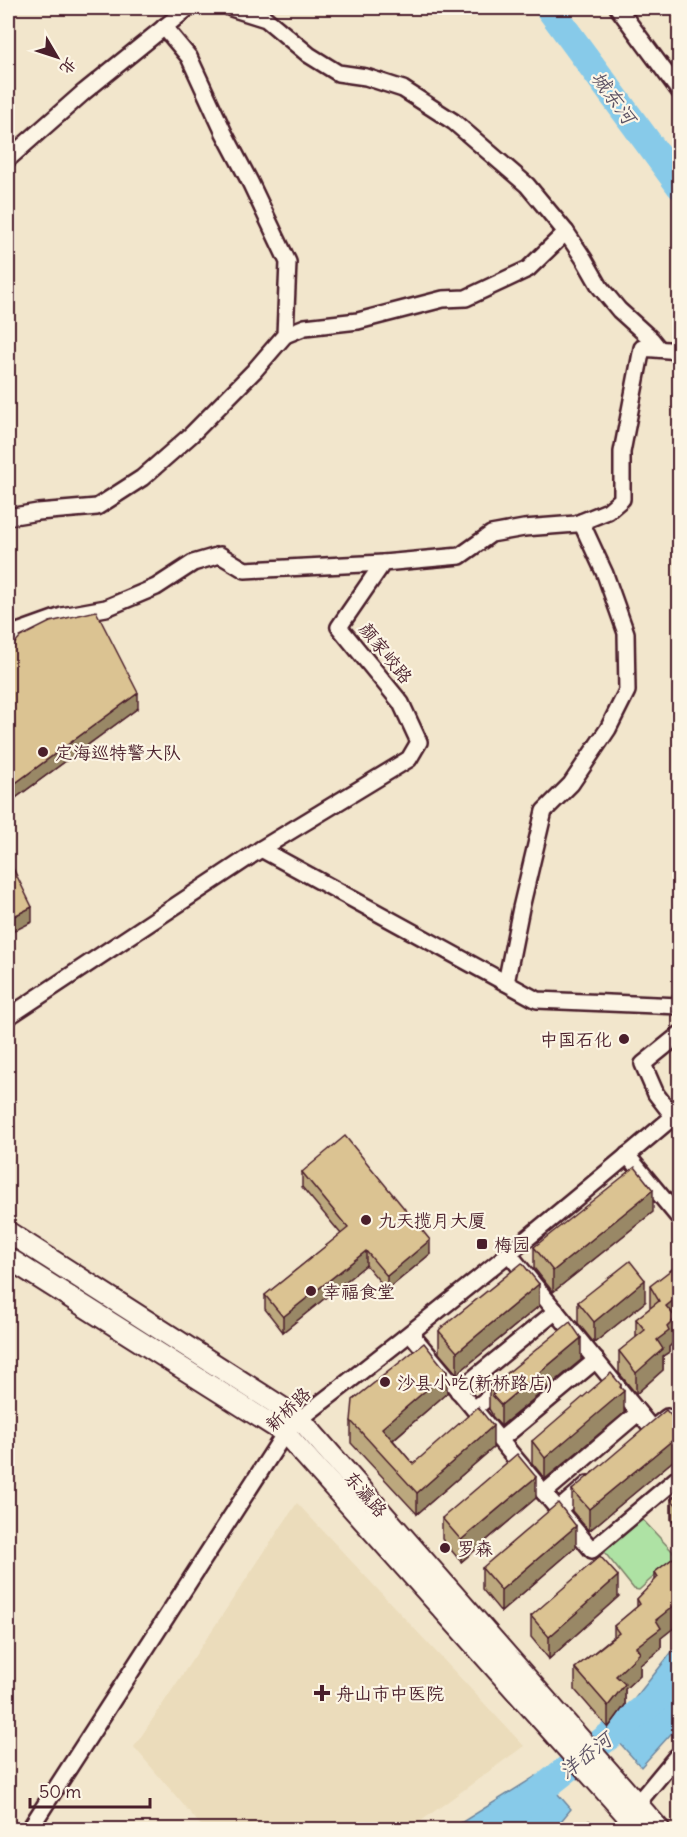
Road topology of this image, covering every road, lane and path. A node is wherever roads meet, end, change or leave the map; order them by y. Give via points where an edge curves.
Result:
1 (188, 8) edge
2 (231, 8) edge
3 (618, 8) edge
4 (164, 27) junction
5 (680, 92) edge
6 (8, 159) edge
7 (566, 232) junction
8 (285, 335) junction
9 (659, 350) junction
10 (680, 351) edge
11 (8, 517) edge
12 (581, 522) junction
13 (383, 563) junction
14 (8, 644) edge
15 (261, 849) junction
16 (506, 983) junction
17 (680, 1006) edge
18 (8, 1017) edge
19 (680, 1034) edge
20 (676, 1114) edge
21 (627, 1155) junction
22 (680, 1219) edge
23 (8, 1232) edge
24 (509, 1254) junction
25 (8, 1258) edge
26 (556, 1311) junction
27 (411, 1334) junction
28 (596, 1360) junction
29 (518, 1373) edge
30 (458, 1391) junction
31 (474, 1409) junction
32 (638, 1413) junction
33 (300, 1419) junction
34 (285, 1433) junction
35 (680, 1433) edge
36 (500, 1440) junction
37 (600, 1473) edge
38 (680, 1476) edge
39 (544, 1493) junction
40 (558, 1510) junction
41 (569, 1737) junction
42 (678, 1757) edge
43 (626, 1798) junction
44 (29, 1830) edge
45 (640, 1830) edge
46 (660, 1830) edge

1 - 4 street
2 - 7 street via 266,18 309,55 338,73 403,89 454,122 527,185
3 - 5 street
4 - 6 street
4 - 8 street via 189,57 288,262
7 - 8 street via 528,269 466,298 443,299 358,321 305,327
7 - 9 street via 600,287
8 - 11 street via 191,435 141,478 97,507
9 - 10 street
9 - 12 street via 642,348 622,452 622,499 608,511
12 - 13 street via 490,534 460,556
12 - 16 street via 626,633 627,691 608,729 571,784 544,811
13 - 14 street via 245,570 220,555 193,563 156,587 106,608 62,616 20,631
13 - 15 street, 颜家峧路 via 339,627 401,703 419,742 409,759
15 - 16 street
15 - 18 street, 颜家峧路
16 - 17 street via 537,1000
19 - 20 street via 643,1064 656,1094
20 - 21 street, 新桥路
21 - 22 street
21 - 24 street, 新桥路
23 - 33 main road, 东瀛路
24 - 26 street
24 - 27 street, 新桥路
25 - 34 main road, 东瀛路
26 - 28 street via 567,1334
26 - 30 street
27 - 30 street
27 - 33 street, 新桥路
28 - 32 street via 608,1384
28 - 36 street
29 - 31 street
30 - 31 street
31 - 36 street
32 - 35 street via 647,1433 667,1417
32 - 39 street
33 - 34 street, 新桥路
33 - 41 main road, 东瀛路
34 - 41 main road, 东瀛路
34 - 44 street, 新桥路
36 - 39 street via 521,1457
37 - 40 street
38 - 40 street via 592,1550
39 - 40 street
41 - 43 main road, 东瀛路
42 - 43 street
43 - 45 main road, 东瀛路
43 - 46 main road, 东瀛路

